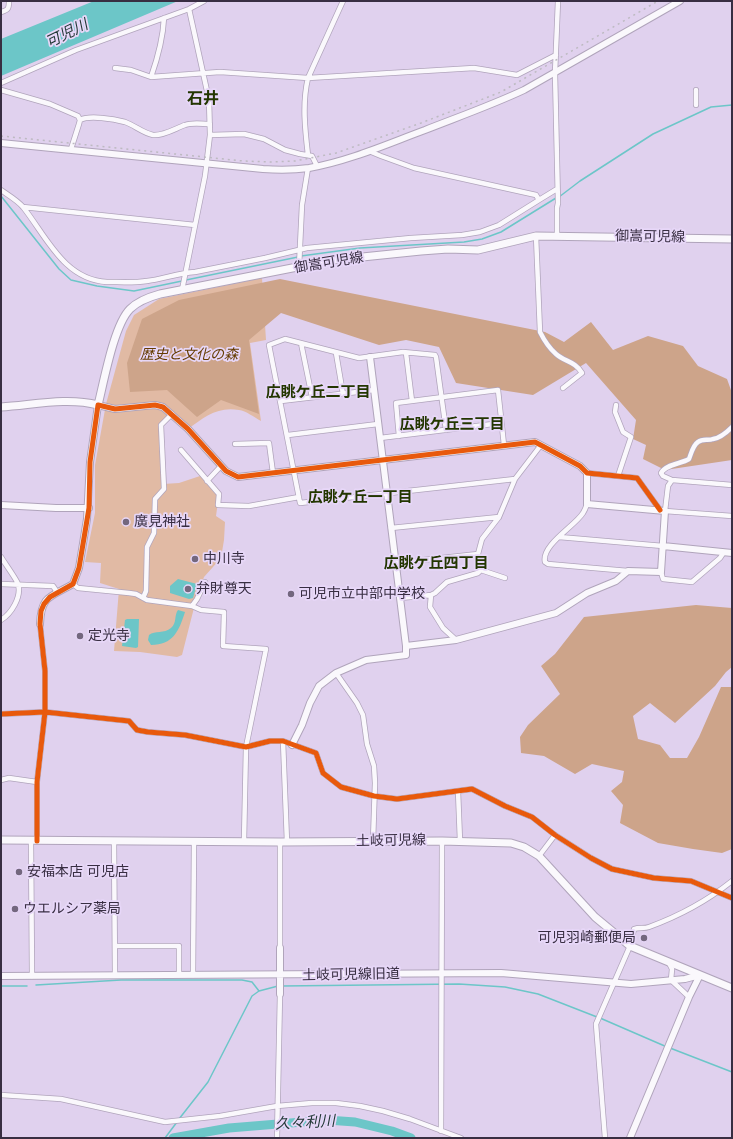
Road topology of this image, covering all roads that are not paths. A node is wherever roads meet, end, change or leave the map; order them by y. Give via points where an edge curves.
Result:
1 (9, 1) edge
2 (204, 1) edge
3 (343, 1) edge
4 (558, 1) edge
5 (680, 1) edge
6 (189, 9) junction
7 (1, 12) edge
8 (164, 18) junction
9 (556, 55) junction
10 (115, 68) dead end
11 (555, 73) junction
12 (204, 74) junction
13 (150, 77) junction
14 (308, 78) junction
15 (1, 83) edge
16 (1, 90) edge
17 (696, 90) dead end
18 (696, 105) dead end
19 (80, 120) junction
20 (210, 124) junction
21 (210, 135) junction
22 (1, 142) edge
23 (71, 149) junction
24 (369, 151) junction
25 (308, 155) junction
26 (207, 164) junction
27 (317, 166) junction
28 (308, 168) junction
29 (1, 190) edge
30 (557, 191) junction
31 (539, 200) junction
32 (23, 207) junction
33 (195, 225) junction
34 (536, 236) junction
35 (558, 236) junction
36 (732, 239) edge
37 (299, 251) junction
38 (299, 263) junction
39 (185, 272) junction
40 (182, 290) junction
41 (301, 344) junction
42 (336, 353) junction
43 (406, 353) junction
44 (370, 357) junction
45 (562, 388) dead end
46 (374, 390) junction
47 (343, 394) junction
48 (312, 397) junction
49 (441, 398) junction
50 (281, 401) junction
51 (412, 401) junction
52 (98, 405) junction
53 (616, 406) dead end
54 (1, 408) edge
55 (172, 414) junction
56 (501, 423) junction
57 (378, 424) junction
58 (732, 427) edge
59 (446, 430) junction
60 (288, 435) junction
61 (399, 436) junction
62 (380, 438) junction
63 (235, 444) dead end
64 (504, 445) junction
65 (540, 445) junction
66 (180, 450) dead end
67 (383, 460) junction
68 (221, 466) junction
69 (295, 471) junction
70 (273, 473) junction
71 (587, 473) junction
72 (618, 476) junction
73 (516, 479) junction
74 (672, 480) junction
75 (207, 481) junction
76 (732, 485) edge
77 (387, 494) junction
78 (299, 497) junction
79 (587, 504) junction
80 (1, 505) edge
81 (88, 508) junction
82 (662, 511) junction
83 (732, 516) edge
84 (499, 517) junction
85 (391, 528) junction
86 (560, 537) junction
87 (663, 546) junction
88 (724, 552) junction
89 (732, 553) edge
90 (478, 554) junction
91 (1, 557) edge
92 (396, 563) junction
93 (481, 570) junction
94 (628, 571) junction
95 (661, 572) junction
96 (505, 578) dead end
97 (205, 582) dead end
98 (1, 584) edge
99 (18, 584) junction
100 (73, 584) junction
101 (57, 592) junction
102 (431, 594) junction
103 (143, 598) junction
104 (400, 598) junction
105 (192, 606) junction
106 (1, 620) edge
107 (40, 624) joint
108 (456, 640) junction
109 (406, 646) junction
110 (336, 673) junction
111 (45, 712) junction
112 (1, 714) edge
113 (283, 741) junction
114 (292, 745) junction
115 (246, 747) junction
116 (1, 780) edge
117 (37, 782) junction
118 (458, 791) junction
119 (374, 796) junction
120 (555, 835) junction
121 (1, 840) edge
122 (34, 841) junction
123 (114, 841) junction
124 (244, 841) junction
125 (373, 841) junction
126 (442, 841) junction
127 (194, 842) junction
128 (283, 842) junction
129 (460, 842) junction
130 (539, 856) junction
131 (732, 880) edge
132 (718, 892) junction
133 (732, 898) edge
134 (115, 946) junction
135 (630, 946) junction
136 (280, 948) joint
137 (669, 963) junction
138 (442, 974) junction
139 (115, 975) junction
140 (179, 975) junction
141 (193, 975) junction
142 (700, 975) junction
143 (1, 976) edge
144 (32, 976) junction
145 (280, 978) junction
146 (670, 980) junction
147 (613, 982) junction
148 (732, 988) edge
149 (280, 994) joint
150 (689, 997) junction
151 (1, 1095) edge
152 (277, 1108) junction
153 (441, 1130) junction
154 (277, 1136) edge
155 (461, 1138) edge
156 (605, 1138) edge
157 (630, 1138) edge

1 - 7 street via 8,10
2 - 6 street
3 - 14 street
4 - 9 street
5 - 11 street
6 - 8 street
6 - 12 street
8 - 13 street via 158,57
8 - 15 street via 76,50
9 - 11 street
9 - 14 street via 517,75 474,68
10 - 13 street via 131,70
11 - 24 street via 502,101
11 - 30 street
12 - 13 street
12 - 14 street via 250,73
12 - 20 street
14 - 25 street via 305,102
16 - 19 street via 50,104 78,116
17 - 18 street
19 - 20 street via 94,117 125,122 153,135 163,134 186,124
19 - 23 street
20 - 21 street
21 - 25 street via 244,134 264,139 285,150
21 - 26 street
22 - 23 street
23 - 26 street
24 - 27 street
24 - 31 street via 414,168 536,195
25 - 27 street via 312,156
26 - 28 street via 263,169
26 - 33 street
27 - 28 street
28 - 37 street via 302,204
29 - 32 street
30 - 31 street
30 - 35 street
31 - 37 street via 499,225 480,232
32 - 33 street
32 - 39 street via 62,260 83,276 105,282 147,281
33 - 39 street
34 - 35 main road, 御嵩可児線
34 - 38 main road, 御嵩可児線 via 478,250 448,249
34 - 45 street via 540,332 556,354 578,366 582,373
35 - 36 main road, 御嵩可児線
37 - 38 street
37 - 39 street
38 - 40 main road, 御嵩可児線
39 - 40 street
40 - 52 main road, 御嵩可児線 via 144,299 123,318
41 - 42 street
41 - 48 street
41 - 50 street via 285,339 269,345
42 - 44 street via 359,358
42 - 47 street
43 - 44 street
43 - 49 street via 435,355
43 - 51 street
44 - 46 street
46 - 47 street
46 - 57 street
47 - 48 street
48 - 50 street
49 - 51 street
49 - 56 street via 498,390
49 - 59 street
50 - 60 street
51 - 61 street via 396,403
52 - 54 main road via 84,401 63,401
52 - 55 street via 115,410 155,405
52 - 81 street via 90,462
53 - 72 street via 615,412 623,432 631,437
55 - 68 street
55 - 103 street via 161,425 164,489 155,500 154,533 147,547 146,591
56 - 59 street
56 - 64 street
57 - 60 street
57 - 62 street
58 - 74 street via 714,439 698,442 689,459 662,471 663,476
59 - 61 street
60 - 69 street
61 - 62 street
62 - 67 street
63 - 70 street via 269,443
64 - 65 street via 534,442
64 - 67 street
65 - 71 street via 580,466
65 - 73 street
66 - 75 street
67 - 69 street
67 - 77 street
68 - 70 street via 238,477
68 - 75 street
69 - 70 street
69 - 78 street
71 - 72 street
71 - 79 street
72 - 82 street via 639,479
73 - 77 street
73 - 84 street
74 - 76 street
74 - 82 street
75 - 78 street via 219,494 218,505 249,506
77 - 78 street via 300,503
77 - 85 street
79 - 82 street
79 - 86 street via 584,512
80 - 81 street
81 - 100 street via 80,568
82 - 83 street
82 - 87 street
84 - 85 street
84 - 90 street via 484,535
85 - 92 street
86 - 87 street
86 - 94 street via 551,544 545,556 544,560 548,564
87 - 88 street
87 - 95 street
88 - 89 street
88 - 95 street via 692,582 663,580
90 - 92 street
90 - 93 street
91 - 99 street
92 - 104 street
93 - 96 street
93 - 102 street via 447,582
94 - 95 street
94 - 108 street via 616,581 587,593 556,613
97 - 105 street
98 - 99 street
99 - 101 street via 53,586
99 - 106 street via 19,593 13,607
100 - 101 street
100 - 103 street via 78,588 129,593
101 - 107 street via 44,604
102 - 104 street
102 - 108 street via 430,607 443,628
103 - 105 street via 161,603
104 - 109 street
105 - 115 street via 201,610 224,612 223,646 266,649
107 - 111 street via 45,671
108 - 109 street
109 - 110 street via 406,655 366,660
110 - 114 street via 319,686
110 - 119 street via 363,715 367,744 374,766
111 - 112 street
111 - 115 street via 129,722 137,730 185,735
111 - 117 street
113 - 114 street
113 - 115 street via 270,741
113 - 128 street
114 - 119 street via 316,753 323,774 341,787
115 - 124 street
116 - 117 street via 9,778
117 - 122 street
118 - 119 street via 397,799
118 - 120 street via 472,789 532,817
118 - 129 street
119 - 125 street
120 - 130 street
120 - 132 street via 612,869 654,878 691,881
121 - 122 main road, 土岐可児線
122 - 123 main road, 土岐可児線
122 - 144 street
123 - 127 main road, 土岐可児線
123 - 134 street
124 - 127 main road, 土岐可児線
124 - 128 main road, 土岐可児線
125 - 126 main road, 土岐可児線
125 - 128 main road, 土岐可児線
126 - 129 main road, 土岐可児線
126 - 138 street
127 - 141 street
128 - 136 street
129 - 130 main road, 土岐可児線 via 511,843
130 - 135 main road, 土岐可児線 via 595,917
131 - 132 street
132 - 133 street
132 - 135 street via 687,911 647,928 634,929
134 - 139 street
134 - 140 street via 179,946
135 - 137 main road, 土岐可児線
135 - 147 street
136 - 145 street
137 - 142 main road, 土岐可児線
137 - 146 street via 672,969
138 - 145 street, 土岐可児線旧道
138 - 147 street, 土岐可児線旧道 via 501,973
138 - 153 street
139 - 140 street, 土岐可児線旧道
139 - 144 street, 土岐可児線旧道
140 - 141 street, 土岐可児線旧道
141 - 145 street, 土岐可児線旧道
142 - 146 street, 土岐可児線旧道
142 - 148 main road, 土岐可児線
142 - 150 street
143 - 144 street, 土岐可児線旧道
145 - 149 street
146 - 147 street, 土岐可児線旧道 via 631,984
146 - 150 street
147 - 156 street via 596,1024
149 - 152 street
150 - 157 street
151 - 152 street via 62,1099 168,1122
152 - 153 street via 312,1103 360,1106
152 - 154 street
153 - 155 street

